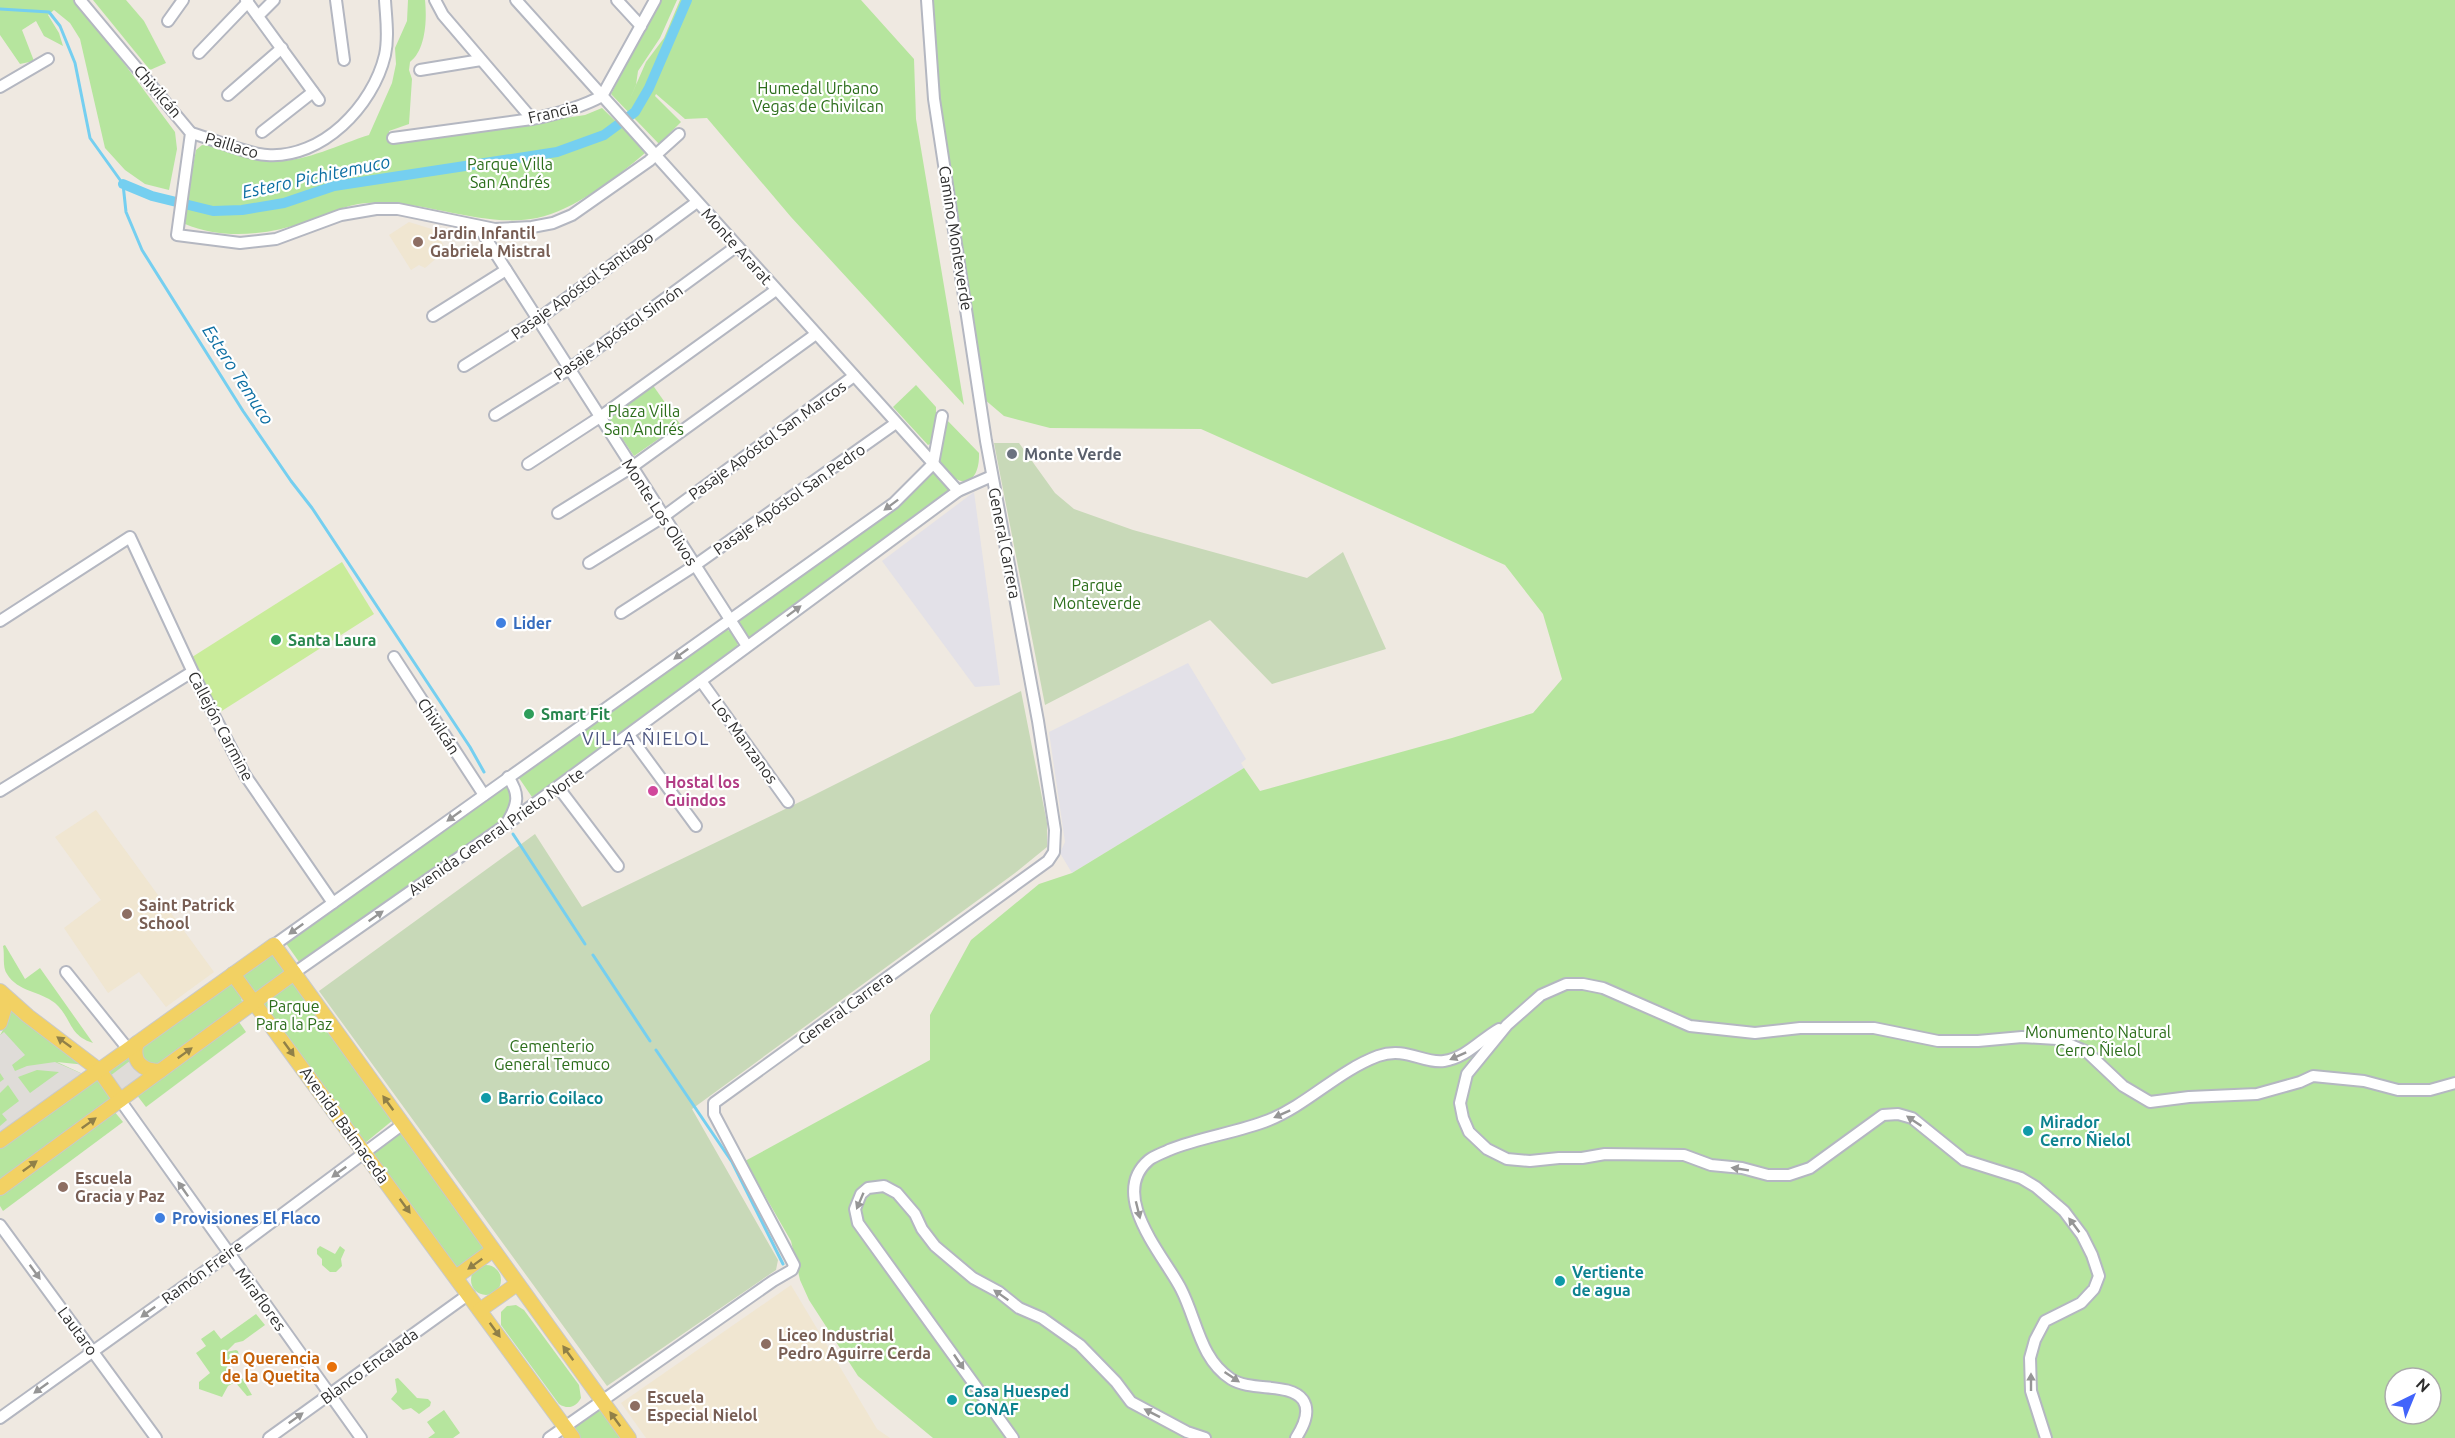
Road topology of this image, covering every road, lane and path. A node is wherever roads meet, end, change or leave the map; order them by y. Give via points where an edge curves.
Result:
1 (80, 0) edge
2 (183, 0) edge
3 (274, 0) edge
4 (336, 0) edge
5 (385, 0) edge
6 (435, 0) edge
7 (516, 0) edge
8 (617, 0) edge
9 (655, 0) edge
10 (927, 0) edge
11 (247, 1) edge
12 (258, 15) junction
13 (168, 21) dead end
14 (641, 26) junction
15 (282, 48) junction
16 (199, 53) dead end
17 (48, 58) dead end
18 (344, 60) dead end
19 (481, 60) junction
20 (420, 70) dead end
21 (0, 87) edge
22 (228, 95) dead end
23 (602, 96) junction
24 (532, 119) junction
25 (262, 132) dead end
26 (191, 133) junction
27 (679, 134) dead end
28 (393, 138) dead end
29 (656, 155) junction
30 (698, 202) junction
31 (478, 226) junction
32 (737, 246) junction
33 (506, 270) junction
34 (776, 290) junction
35 (433, 315) dead end
36 (537, 320) junction
37 (816, 334) junction
38 (464, 366) dead end
39 (569, 369) junction
40 (854, 376) junction
41 (495, 415) dead end
42 (942, 416) dead end
43 (600, 417) junction
44 (896, 423) junction
45 (528, 464) dead end
46 (933, 464) junction
47 (632, 467) junction
48 (992, 476) junction
49 (958, 491) junction
50 (558, 513) dead end
51 (663, 517) junction
52 (589, 563) dead end
53 (694, 566) junction
54 (621, 613) dead end
55 (729, 620) junction
56 (0, 621) edge
57 (747, 646) junction
58 (393, 657) dead end
59 (192, 672) junction
60 (701, 681) junction
61 (629, 735) junction
62 (508, 777) junction
63 (558, 787) junction
64 (0, 791) edge
65 (484, 795) junction
66 (788, 802) dead end
67 (507, 824) junction
68 (696, 826) dead end
69 (618, 866) dead end
70 (333, 903) junction
71 (274, 945) junction
72 (66, 972) dead end
73 (294, 973) junction
74 (233, 974) junction
75 (0, 992) edge
76 (254, 1002) junction
77 (0, 1023) edge
78 (1507, 1025) junction
79 (133, 1046) junction
80 (99, 1070) junction
81 (160, 1071) junction
82 (2455, 1083) edge
83 (120, 1100) junction
84 (403, 1125) junction
85 (0, 1141) edge
86 (365, 1153) junction
87 (0, 1188) edge
88 (0, 1225) edge
89 (493, 1250) junction
90 (229, 1254) junction
91 (456, 1277) junction
92 (518, 1284) junction
93 (469, 1294) junction
94 (480, 1310) junction
95 (93, 1352) junction
96 (329, 1394) junction
97 (602, 1401) junction
98 (0, 1418) edge
99 (569, 1432) edge
100 (156, 1438) edge
101 (269, 1438) edge
102 (361, 1438) edge
103 (549, 1438) edge
104 (629, 1438) edge
105 (1013, 1438) edge
106 (1205, 1438) edge
107 (1296, 1438) edge
108 (2046, 1438) edge

1 - 26 street, Chivilcán
2 - 13 street
3 - 12 street
4 - 18 street
5 - 26 street, Paillaco via 385,57 367,97 334,133 295,152 269,155
6 - 19 street via 442,15
7 - 23 street, Monte Ararat
8 - 14 street
9 - 14 street
10 - 48 street, Camino Monteverde via 934,99
11 - 12 street
11 - 16 street
12 - 15 street
14 - 23 street
15 - 22 street
15 - 25 street via 316,96
17 - 21 street
19 - 20 street
19 - 24 street
23 - 24 street, Francia
23 - 29 street, Monte Ararat
24 - 28 street, Francia
26 - 31 street, Chivilcán via 177,235 240,243 276,239 341,215 376,208
27 - 29 street
29 - 30 street, Monte Ararat
29 - 31 street via 572,215 553,223 515,230
30 - 32 street, Monte Ararat
30 - 36 street, Pasaje Apóstol Santiago
31 - 33 street, Monte Los Olivos
32 - 34 street, Monte Ararat
32 - 39 street, Pasaje Apóstol Simón
33 - 35 street
33 - 36 street, Monte Los Olivos
34 - 37 street, Monte Ararat
34 - 43 street
36 - 38 street, Pasaje Apóstol Santiago
36 - 39 street, Monte Los Olivos
37 - 40 street, Monte Ararat
37 - 47 street
39 - 41 street, Pasaje Apóstol Simón
39 - 43 street, Monte Los Olivos
40 - 44 street, Monte Ararat
40 - 51 street, Pasaje Apóstol San Marcos
42 - 46 street
43 - 45 street
43 - 47 street, Monte Los Olivos
44 - 46 street, Monte Ararat
44 - 53 street, Pasaje Apóstol San Pedro
46 - 49 street, Monte Ararat
46 -> 55 street via 894,503
47 - 50 street
47 - 51 street, Monte Los Olivos
48 - 49 street, Avenida General Prieto Norte
48 - 97 street, General Carrera via 1038,721 1055,830 1054,852 1048,861 714,1103 714,1114 737,1162 794,1265
57 -> 49 street, Avenida General Prieto Norte
51 - 52 street, Pasaje Apóstol San Marcos
51 - 53 street, Monte Los Olivos
53 - 54 street, Pasaje Apóstol San Pedro
53 - 55 street, Monte Los Olivos
55 - 57 street, Monte Los Olivos
55 -> 62 street
56 - 59 street, Callejón Carmine via 130,537
57 - 60 street, Avenida General Prieto Norte
58 - 65 street, Chivilcán
59 - 64 street
59 - 70 street, Callejón Carmine via 245,775
60 - 61 street, Avenida General Prieto Norte
60 - 66 street, Los Manzanos
61 - 63 street, Avenida General Prieto Norte
61 - 68 street
62 - 65 street
62 - 67 street via 518,797
63 - 67 street, Avenida General Prieto Norte
63 - 69 street
65 -> 70 street
73 -> 67 street, Avenida General Prieto Norte
70 -> 71 street
71 - 73 main road
71 - 74 main road
72 - 79 street
73 - 76 main road, Avenida General Prieto Norte
84 -> 73 main road
74 - 76 main road, Avenida Balmaceda
74 - 79 main road
75 - 77 main road via 4,1010
80 -> 75 main road
81 -> 76 main road, Avenida General Prieto Norte
76 -> 86 main road, Avenida Balmaceda
78 - 82 street via 1549,990 1583,984 1602,988 1695,1027 1755,1033 1800,1028 1874,1028 1938,1041 2057,1039 2087,1052 2123,1086 2150,1102 2257,1094 2313,1076 2364,1080 2398,1090 2430,1090
78 -> 107 street via 1463,1054 1443,1062 1408,1053 1377,1056 1340,1076 1291,1111 1192,1140 1149,1160 1139,1173 1135,1186 1138,1213 1181,1289 1210,1357 1231,1379 1252,1387 1291,1391 1302,1398 1306,1414
108 -> 78 street via 2031,1391 2030,1358 2035,1340 2045,1320 2081,1303 2094,1290 2099,1276 2082,1235 2064,1211 2036,1187 2021,1178 1964,1160 1912,1118 1899,1114 1883,1115 1810,1168 1789,1175 1711,1165 1684,1155 1507,1159 1487,1149 1469,1132 1460,1103 1467,1074
79 - 80 main road
79 - 81 main road via 144,1069
80 - 83 main road
80 - 85 main road
81 - 83 main road, Avenida General Prieto Norte
87 -> 83 main road, Avenida General Prieto Norte
90 -> 83 street, Miraflores
84 - 86 street, Ramón Freire
84 - 89 main road
86 -> 90 street, Ramón Freire
86 -> 91 main road, Avenida Balmaceda
88 -> 95 street, Lautaro
89 -> 91 main road
89 - 92 main road
90 -> 95 street, Ramón Freire
90 - 96 street, Miraflores
91 - 93 main road, Avenida Balmaceda
92 - 94 main road
97 -> 92 main road
93 - 94 main road, Avenida Balmaceda
93 - 96 street, Blanco Encalada
94 -> 99 main road, Avenida Balmaceda
95 -> 98 street, Ramón Freire
95 - 100 street, Lautaro
101 -> 96 street, Blanco Encalada
96 - 102 street, Miraflores
97 - 99 street, General Carrera
104 -> 97 main road
99 - 103 street, General Carrera
106 -> 105 street via 1131,1402 1080,1345 973,1278 935,1246 897,1193 884,1186 868,1188 855,1209 858,1223

